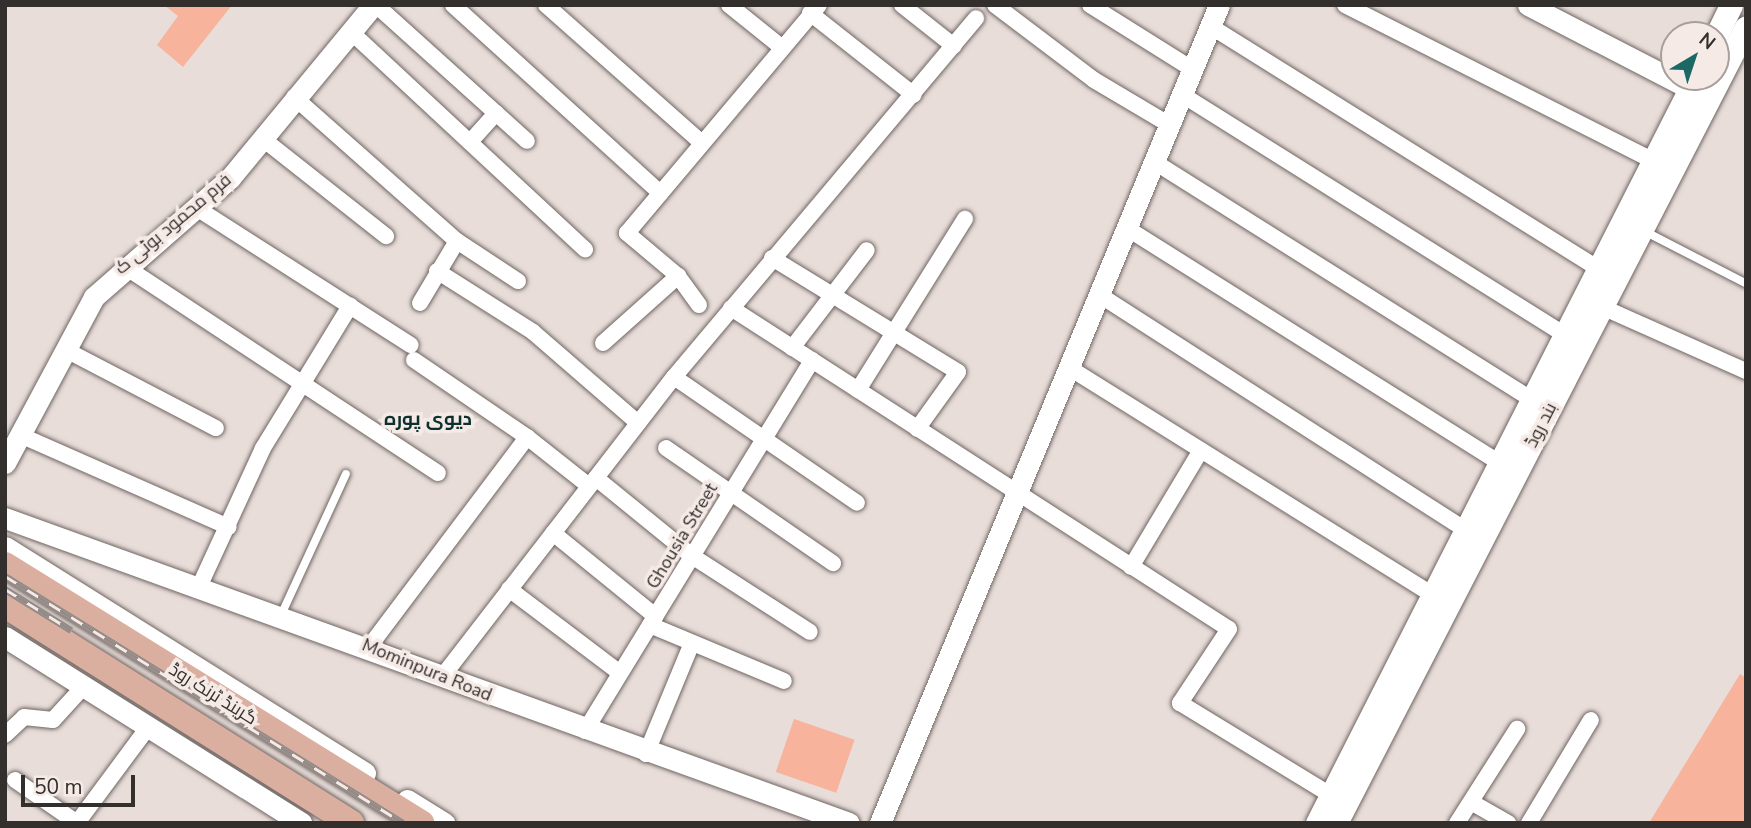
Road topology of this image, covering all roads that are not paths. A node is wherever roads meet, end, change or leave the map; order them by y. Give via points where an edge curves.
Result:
1 (374, 5) edge
2 (453, 5) edge
3 (547, 5) edge
4 (729, 5) edge
5 (902, 5) edge
6 (995, 5) edge
7 (1090, 5) edge
8 (1219, 5) edge
9 (1345, 5) edge
10 (1528, 5) edge
11 (1731, 5) edge
12 (815, 9) edge
13 (1552, 11) edge
14 (976, 18) dead end
15 (1723, 21) edge
16 (1210, 26) junction
17 (1746, 27) edge
18 (350, 31) junction
19 (780, 46) junction
20 (954, 46) junction
21 (1660, 66) edge
22 (1192, 69) junction
23 (1689, 91) edge
24 (1181, 94) junction
25 (914, 95) junction
26 (294, 97) junction
27 (496, 113) junction
28 (1168, 124) junction
29 (263, 139) junction
30 (527, 141) dead end
31 (470, 142) junction
32 (701, 142) junction
33 (1153, 161) junction
34 (1654, 161) junction
35 (660, 193) junction
36 (195, 207) junction
37 (965, 219) dead end
38 (1125, 228) junction
39 (1642, 230) junction
40 (386, 236) dead end
41 (457, 241) junction
42 (585, 249) dead end
43 (867, 250) dead end
44 (772, 258) junction
45 (124, 266) junction
46 (1599, 269) junction
47 (437, 271) junction
48 (678, 276) junction
49 (518, 281) dead end
50 (1745, 283) edge
51 (1098, 294) junction
52 (830, 299) junction
53 (420, 303) dead end
54 (699, 305) dead end
55 (350, 306) junction
56 (1602, 307) junction
57 (731, 308) junction
58 (1565, 335) junction
59 (893, 337) junction
60 (603, 343) dead end
61 (792, 348) junction
62 (66, 350) junction
63 (812, 360) junction
64 (1068, 367) junction
65 (1746, 371) edge
66 (674, 377) junction
67 (303, 383) junction
68 (858, 390) junction
69 (1532, 400) junction
70 (638, 423) junction
71 (216, 428) dead end
72 (917, 429) junction
73 (20, 435) junction
74 (527, 437) junction
75 (761, 442) junction
76 (666, 448) dead end
77 (1200, 450) junction
78 (5, 463) edge
79 (1500, 463) junction
80 (438, 473) dead end
81 (346, 474) dead end
82 (592, 482) junction
83 (1015, 493) junction
84 (728, 496) junction
85 (857, 503) dead end
86 (5, 518) edge
87 (229, 527) junction
88 (1466, 530) junction
89 (553, 533) junction
90 (5, 547) edge
91 (692, 556) junction
92 (833, 563) dead end
93 (5, 565) edge
94 (1131, 567) junction
95 (200, 585) junction
96 (509, 589) junction
97 (1433, 595) junction
98 (5, 605) edge
99 (282, 613) junction
100 (652, 620) junction
101 (810, 632) dead end
102 (5, 637) edge
103 (692, 643) junction
104 (369, 648) junction
105 (620, 673) junction
106 (442, 677) junction
107 (784, 681) dead end
108 (84, 686) junction
109 (1591, 720) dead end
110 (149, 726) junction
111 (1517, 729) dead end
112 (584, 731) junction
113 (5, 735) edge
114 (646, 754) junction
115 (15, 780) dead end
116 (1331, 795) junction
117 (1471, 802) junction
118 (302, 823) edge
119 (351, 823) edge
120 (421, 823) edge
121 (444, 823) edge
122 (849, 823) edge
123 (880, 823) edge
124 (1317, 823) edge
125 (1336, 823) edge
126 (1457, 823) edge
127 (1508, 823) edge
128 (1529, 823) edge

1 - 18 street, فرم محمود بوٹی ک
1 - 27 street
2 - 35 street
3 - 32 street
4 - 19 street
5 - 20 street
6 - 28 street via 1094,80
7 - 22 street
8 - 16 street
9 - 34 street
10 - 13 street
11 - 15 main road
12 - 19 street
12 - 25 street
13 - 21 street
14 - 20 street
16 - 22 street
16 - 46 street
17 - 39 main road, بند روڈ
18 - 26 street, فرم محمود بوٹی ک
18 - 31 street
19 - 32 street
20 - 25 street
22 - 24 street
23 - 34 main road, بند روڈ
24 - 28 street
24 - 58 street
25 - 44 street
26 - 29 street, فرم محمود بوٹی ک
26 - 41 street
27 - 30 street
27 - 31 street
28 - 33 street
29 - 36 street, فرم محمود بوٹی ک
29 - 40 street
31 - 42 street
32 - 35 street
33 - 38 street
33 - 69 street
34 - 46 main road, بند روڈ
35 - 48 street via 627,233
36 - 45 street, فرم محمود بوٹی ک
36 - 55 street
37 - 59 street
38 - 51 street
38 - 79 street
39 - 50 lane
39 - 56 main road, بند روڈ
41 - 47 street
41 - 49 street
43 - 52 street
44 - 52 street
44 - 57 street
45 - 62 street, فرم محمود بوٹی ک via 94,297
45 - 67 street
46 - 58 main road, بند روڈ
47 - 53 street
47 - 70 street via 533,332
48 - 54 street
48 - 60 street
51 - 64 street
51 - 88 street
52 - 59 street
52 - 61 street
55 - 67 street
55 - 74 street
56 - 65 street
56 - 125 main road, بند روڈ
57 - 61 street
57 - 66 street
58 - 69 main road, بند روڈ
59 - 68 street
59 - 72 street via 958,372
61 - 63 street
62 - 71 street
62 - 73 street, فرم محمود بوٹی ک
63 - 68 street
63 - 75 street, Ghousia Street
64 - 77 street
64 - 83 street
66 - 70 street
66 - 75 street
67 - 80 street
67 - 87 street via 262,448
68 - 72 street
69 - 79 main road, بند روڈ
70 - 82 street
72 - 83 street
73 - 78 street, فرم محمود بوٹی ک
73 - 87 street
74 - 82 street
74 - 104 street
75 - 84 street, Ghousia Street
75 - 85 street
76 - 84 street
77 - 94 street
77 - 97 street
79 - 88 main road, بند روڈ
81 - 99 lane
82 - 89 street
82 - 91 street
83 - 94 street
83 - 123 street
84 - 91 street, Ghousia Street
84 - 92 street
86 - 95 street, Mominpura Road
87 - 95 street
88 - 97 main road, بند روڈ
89 - 96 street
89 - 100 street
90 - 121 street
91 - 100 street, Ghousia Street
91 - 101 street
93 - 120 main road, گرینڈ ٹرنک روڈ
94 - 116 street via 1228,629 1180,703
95 - 99 street, Mominpura Road
96 - 105 street
96 - 106 street
97 - 116 main road, بند روڈ
98 - 119 main road, گرینڈ ٹرنک روڈ
99 - 104 street, Mominpura Road
100 - 103 street
100 - 105 street, Ghousia Street
102 - 108 street
103 - 107 street
103 - 114 street
104 - 106 street, Mominpura Road
105 - 112 street, Ghousia Street
106 - 112 street, Mominpura Road
108 - 110 street
108 - 113 street via 53,720 24,717
109 - 128 street
110 - 115 street via 77,823
110 - 118 street
111 - 117 street
112 - 114 street, Mominpura Road
114 - 122 street, Mominpura Road
116 - 124 main road, بند روڈ
117 - 126 street
117 - 127 street

